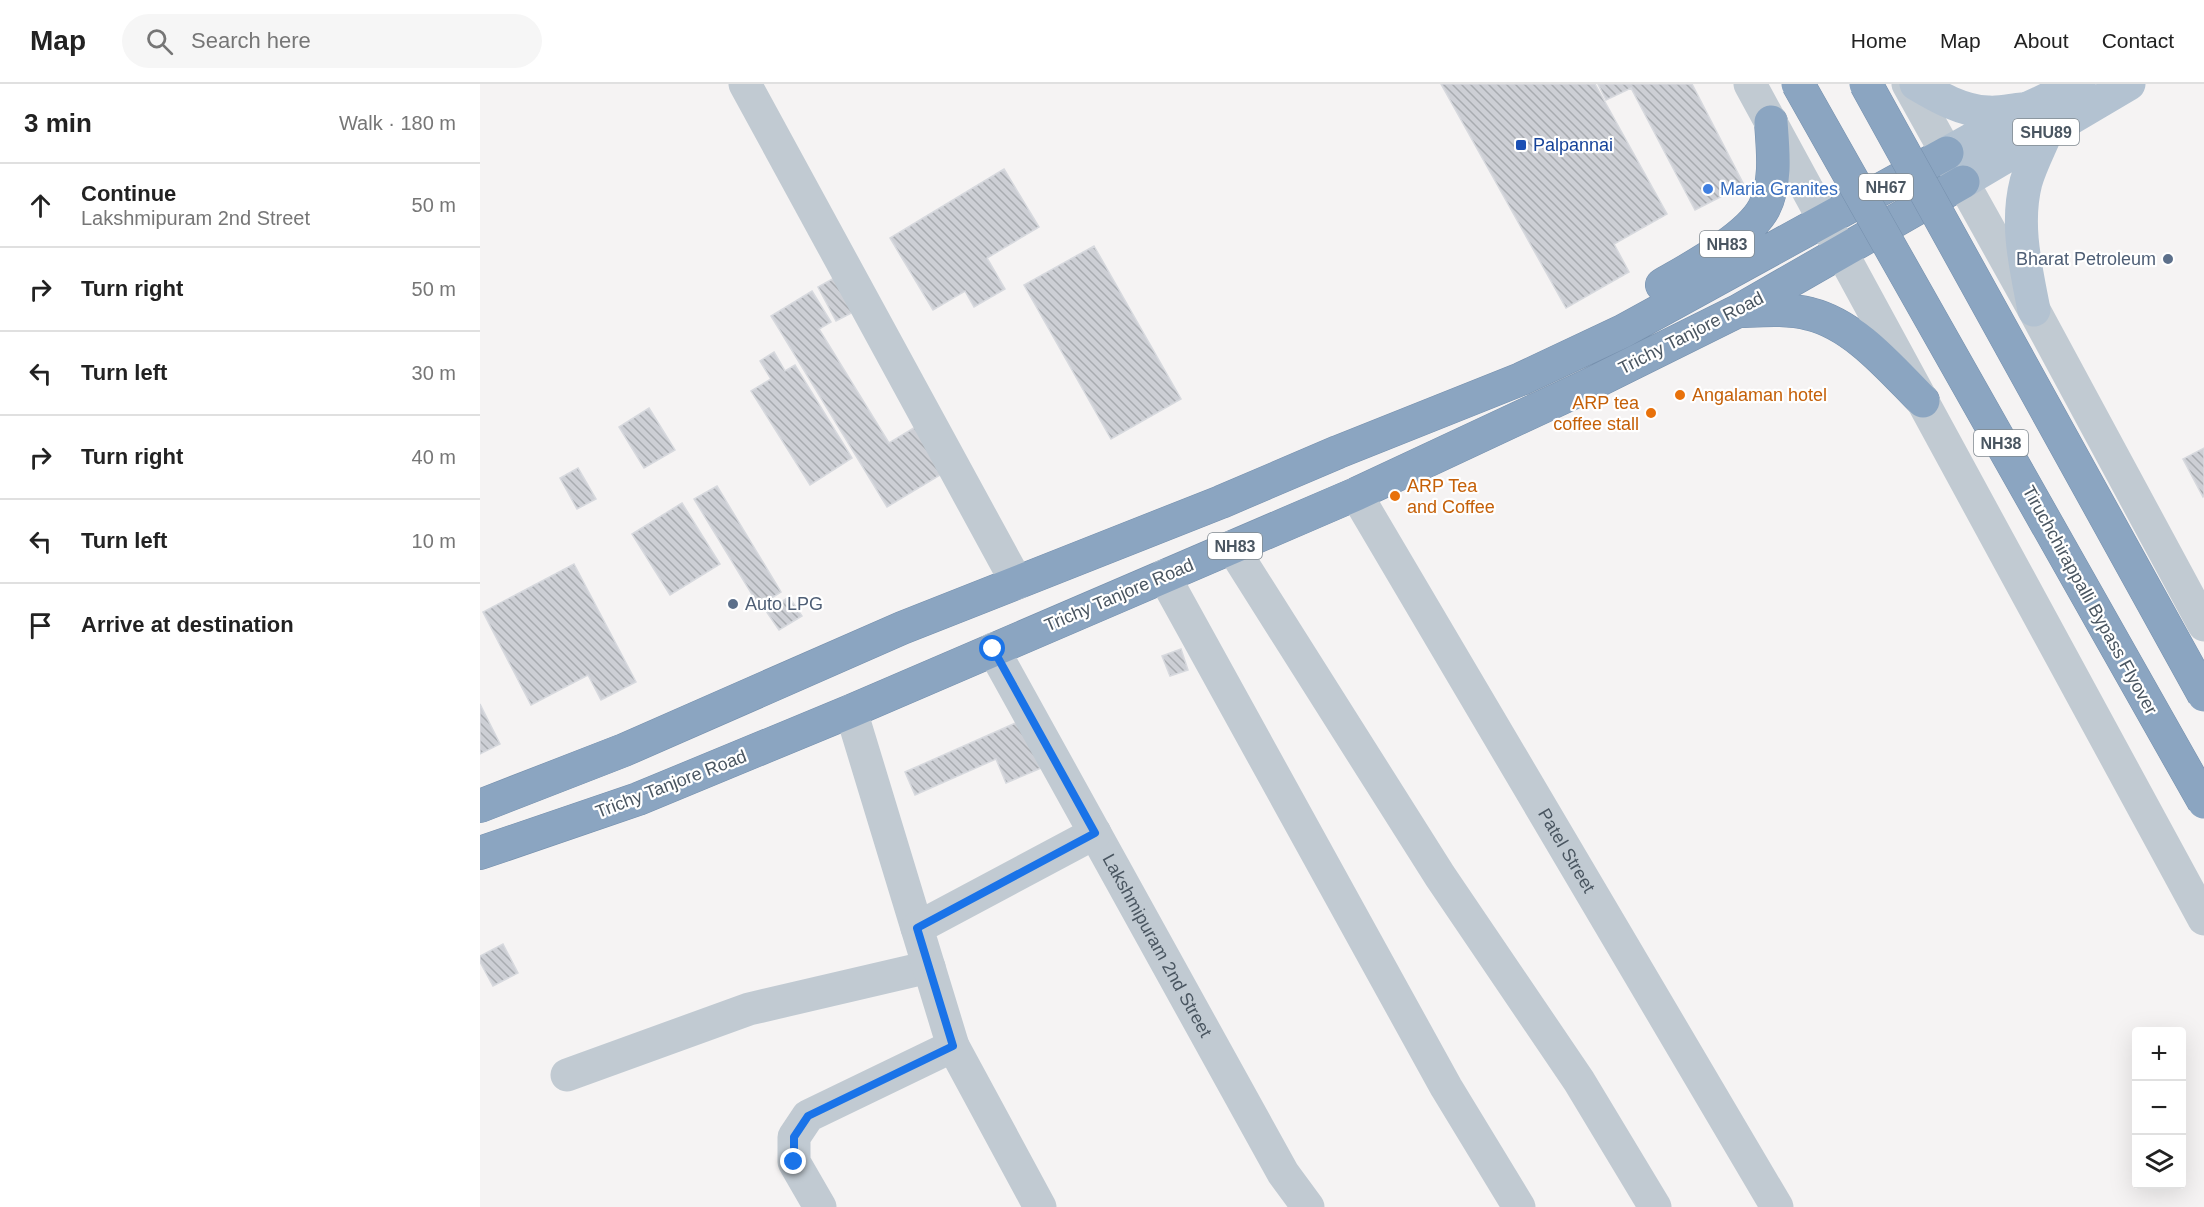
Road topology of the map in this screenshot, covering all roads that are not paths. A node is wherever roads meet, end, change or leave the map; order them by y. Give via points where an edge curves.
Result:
1 (745, 84) edge
2 (1750, 84) edge
3 (1798, 84) edge
4 (1866, 84) edge
5 (1908, 84) edge
6 (1916, 84) edge
7 (2079, 84) edge
8 (2129, 84) edge
9 (2038, 120) junction
10 (1771, 122) junction
11 (1947, 153) junction
12 (1963, 182) junction
13 (1825, 221) junction
14 (1842, 251) junction
15 (2034, 310) junction
16 (1738, 311) junction
17 (1623, 331) junction
18 (1923, 401) junction
19 (1356, 494) junction
20 (1232, 547) junction
21 (1164, 576) junction
22 (1017, 583) junction
23 (2204, 625) edge
24 (993, 649) junction
25 (2204, 696) edge
26 (851, 711) junction
27 (2204, 802) edge
28 (480, 806) edge
29 (1095, 833) junction
30 (480, 853) edge
31 (2204, 919) edge
32 (917, 928) junction
33 (929, 967) junction
34 (953, 1046) junction
35 (567, 1075) dead end
36 (820, 1207) edge
37 (1040, 1207) edge
38 (1308, 1207) edge
39 (1519, 1207) edge
40 (1655, 1207) edge
41 (1777, 1207) edge

1 - 22 street
2 - 10 street, NH83
3 - 27 highway, Tiruchchirappalli Bypass Flyover / NH38, bridge
4 - 25 highway, NH38, bridge
5 - 11 street
6 - 9 main road via 1963,107
7 - 9 main road, SHU89
8 - 9 main road, SHU89
9 - 11 main road, SHU89
9 - 12 main road, SHU89
9 - 15 main road via 2026,182 2021,243
10 - 13 street
10 - 17 highway, NH83 via 1774,159 1764,209 1740,236 1646,295
11 - 12 street
11 - 13 highway, Trichy Tanjore Road / NH67
12 - 14 highway, Trichy Tanjore Road / NH83
12 - 15 street
13 - 14 street
13 - 17 highway, Trichy Tanjore Road
14 - 16 highway, Trichy Tanjore Road / NH83
14 - 18 street
15 - 23 street
16 - 18 highway via 1812,314 1854,334
16 - 19 highway, Trichy Tanjore Road / NH83
17 - 22 highway, Trichy Tanjore Road / NH83 via 1521,379
18 - 31 street
19 - 20 highway, Trichy Tanjore Road / NH83
19 - 41 street, Patel Street
20 - 21 highway, Trichy Tanjore Road / NH83
20 - 40 street via 1440,876 1579,1081
21 - 24 highway, Trichy Tanjore Road / NH83
21 - 39 street via 1446,1087
22 - 28 highway, Trichy Tanjore Road / NH83 via 902,628 624,750
24 - 26 highway, Trichy Tanjore Road / NH83
24 - 29 street, Lakshmipuram 2nd Street
26 - 30 highway, Trichy Tanjore Road / NH83 via 638,799
26 - 32 street
29 - 32 street
29 - 38 street, Lakshmipuram 2nd Street via 1283,1173
32 - 33 street
33 - 34 street
33 - 35 street via 749,1009
34 - 36 street via 808,1116 794,1137 794,1162
34 - 37 street

